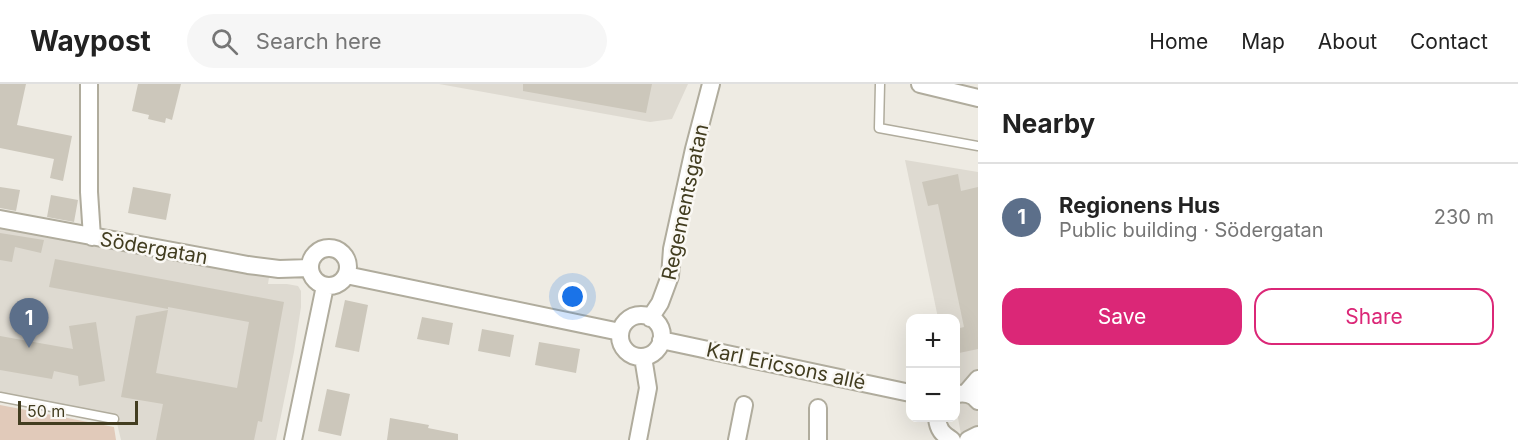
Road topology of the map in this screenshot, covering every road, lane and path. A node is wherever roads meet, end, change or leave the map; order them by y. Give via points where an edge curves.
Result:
1 (89, 84) edge
2 (711, 84) edge
3 (880, 84) edge
4 (920, 84) edge
5 (978, 98) edge
6 (978, 146) edge
7 (0, 219) edge
8 (92, 237) junction
9 (310, 268) junction
10 (346, 275) junction
11 (325, 286) junction
12 (650, 318) junction
13 (620, 332) junction
14 (661, 340) junction
15 (643, 357) junction
16 (978, 379) edge
17 (906, 392) edge
18 (966, 396) edge
19 (0, 397) edge
20 (744, 405) dead end
21 (818, 408) dead end
22 (114, 419) dead end
23 (937, 422) edge
24 (293, 440) edge
25 (638, 440) edge
26 (737, 440) edge
27 (818, 440) edge
28 (952, 440) edge

1 - 8 street
2 - 12 street, Regementsgatan via 672,249 670,276
3 - 6 lane via 879,128
4 - 5 street
7 - 8 street, Södergatan
8 - 9 street, Södergatan via 249,266
9 - 10 street via 316,253 332,248 346,259
9 - 11 street via 314,279
10 - 11 street via 338,284
10 - 13 street
11 - 24 street
12 - 13 street via 631,317
12 - 14 street via 659,327
13 - 15 street via 625,351
14 - 15 street via 655,351
14 - 17 street, Karl Ericsons allé
15 - 25 street via 648,388
16 - 18 street
19 - 22 lane
20 - 26 street
21 - 27 street
23 - 28 street via 943,435

